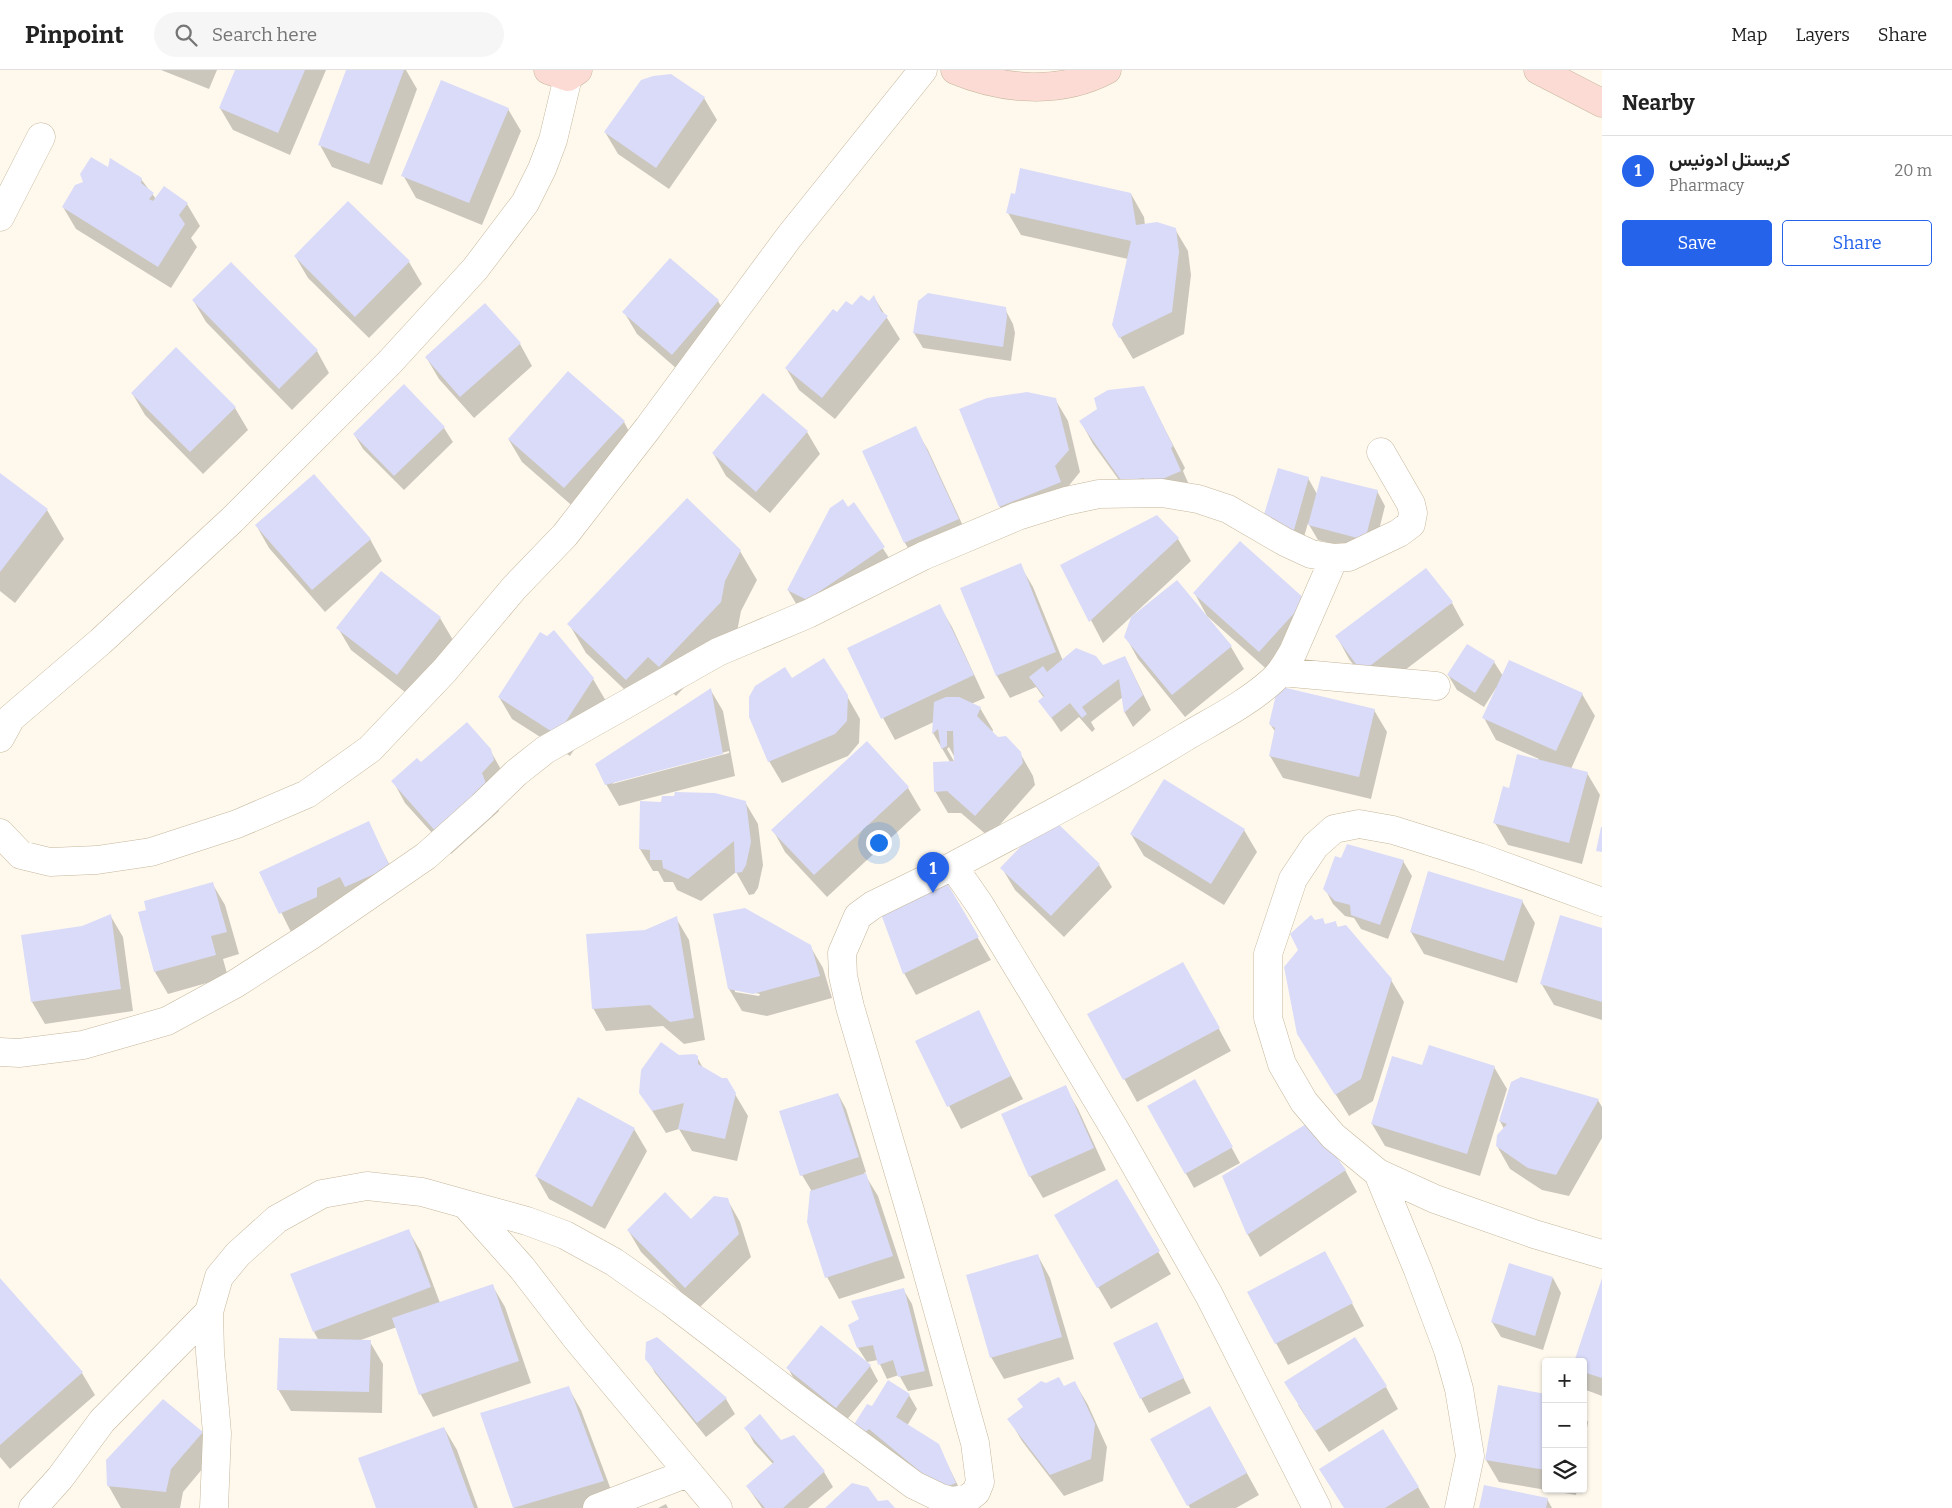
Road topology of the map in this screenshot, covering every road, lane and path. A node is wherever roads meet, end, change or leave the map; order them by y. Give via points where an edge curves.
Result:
1 (924, 70) edge
2 (955, 70) edge
3 (1107, 70) edge
4 (1538, 70) edge
5 (565, 72) edge
6 (1566, 76) edge
7 (1602, 103) edge
8 (42, 137) dead end
9 (0, 217) edge
10 (1380, 452) dead end
11 (1334, 558) junction
12 (1281, 672) junction
13 (1436, 686) dead end
14 (0, 738) edge
15 (0, 833) edge
16 (954, 866) junction
17 (1602, 902) edge
18 (0, 1052) edge
19 (1378, 1173) junction
20 (465, 1204) junction
21 (1602, 1254) edge
22 (209, 1312) junction
23 (688, 1473) junction
24 (971, 1504) edge
25 (33, 1508) edge
26 (214, 1508) edge
27 (597, 1508) edge
28 (718, 1508) edge
29 (1317, 1508) edge
30 (1459, 1508) edge

1 - 15 street via 789,237 565,534 370,749 306,794 237,824 151,852 97,860 50,862 21,855
2 - 3 street via 1001,84 1032,88 1062,85
4 - 6 street
5 - 14 street via 553,140 542,169 526,203 475,269 390,362 232,520 107,636 11,718
6 - 7 street
8 - 9 street
10 - 11 street via 1411,504 1411,524 1349,557
11 - 12 street
11 - 18 street via 1311,554 1285,542 1228,509 1198,499 1162,493 1099,494 1018,516 923,556 808,614 718,652 545,750 426,856 252,974 167,1021 83,1044 19,1053
12 - 13 street
12 - 16 street via 1250,698 1173,745
16 - 24 street via 873,905 858,916 842,953 850,1007 975,1443 980,1482
16 - 29 street via 1038,999 1210,1295
17 - 19 street via 1393,830 1359,824 1334,829 1315,846 1293,878 1268,954 1268,1018 1282,1064 1304,1102 1333,1136
19 - 21 street via 1435,1199
19 - 30 street via 1448,1350 1459,1389 1470,1456
20 - 22 street via 422,1192 367,1186 322,1194 277,1219 238,1254 220,1277
20 - 23 street via 522,1268
20 - 24 street via 565,1235 614,1262 914,1485 952,1501
22 - 25 street via 102,1421 60,1478
22 - 26 street via 217,1433
23 - 27 street
23 - 28 street

